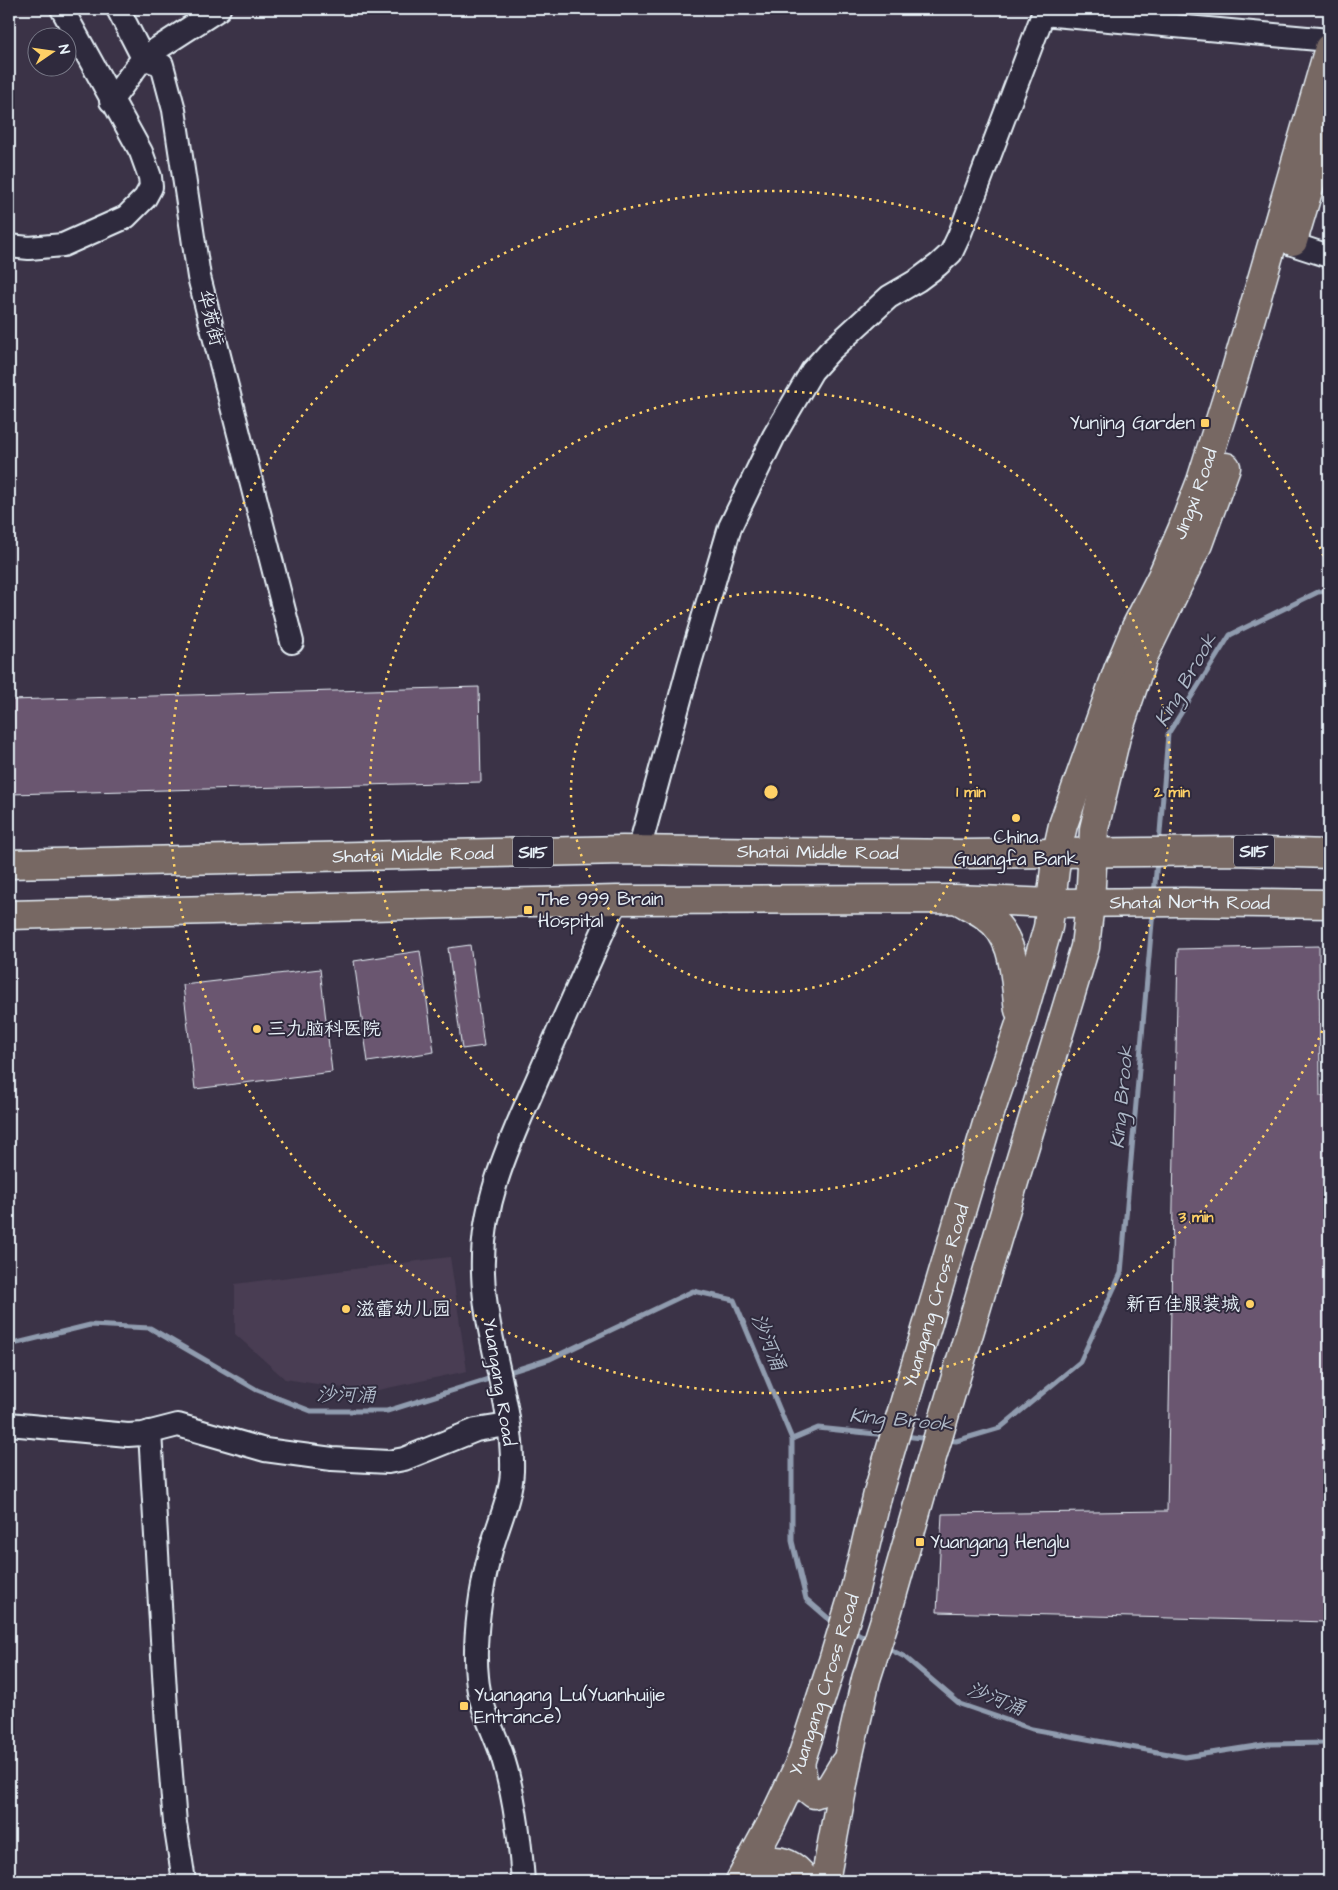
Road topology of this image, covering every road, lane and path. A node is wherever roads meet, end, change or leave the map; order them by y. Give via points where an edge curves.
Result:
1 (62, 9) edge
2 (118, 9) edge
3 (219, 9) edge
4 (1044, 11) edge
5 (1329, 40) edge
6 (1329, 48) edge
7 (143, 58) junction
8 (111, 101) junction
9 (1329, 121) edge
10 (1292, 244) junction
11 (9, 246) edge
12 (1329, 256) edge
13 (292, 642) dead end
14 (639, 850) junction
15 (1057, 852) junction
16 (1093, 852) junction
17 (1329, 854) edge
18 (13, 867) edge
19 (956, 899) junction
20 (617, 900) junction
21 (1052, 903) junction
22 (1090, 903) junction
23 (1329, 904) edge
24 (9, 915) edge
25 (1020, 1024) junction
26 (991, 1110) junction
27 (1018, 1165) junction
28 (506, 1415) junction
29 (9, 1424) edge
30 (150, 1432) junction
31 (848, 1758) junction
32 (800, 1763) junction
33 (743, 1876) edge
34 (184, 1881) edge
35 (523, 1881) edge
36 (805, 1881) edge
37 (825, 1881) edge

1 - 8 street
2 - 7 street
3 - 7 street
4 - 5 street
4 - 14 street via 951,253 918,280 889,297 830,351 812,371 770,444 730,527
6 - 15 main road, Jingxi Road via 1201,482 1118,670 1063,825
7 - 8 street
7 - 13 street, 华苑街 via 162,65 174,110 199,277
8 - 11 street via 141,152 150,177 151,187 145,198 126,217 63,245
9 - 10 main road, Jingxi Road
10 - 12 street
10 - 16 main road, Jingxi Road via 1213,504 1198,544 1130,691 1104,783 1094,829
14 - 15 main road, Shatai Middle Road / S115
14 - 18 main road, Shatai Middle Road / S115
15 - 16 main road, S115
15 - 21 main road, Jingxi Road
16 - 17 main road, S115
16 - 22 main road, Jingxi Road
19 - 20 main road
19 - 21 main road
19 - 25 main road via 988,917 1005,938 1011,950
20 - 24 main road
20 - 28 street, Yuangang Road via 509,1145 484,1224 483,1274
21 - 22 main road, Shatai North Road
21 - 25 main road, Yuangang Cross Road via 1048,928
22 - 23 main road, Shatai North Road
22 - 27 main road, Yuangang Cross Road via 1086,947
25 - 26 main road, Yuangang Cross Road
26 - 27 main road via 1007,1104 1019,1110
26 - 32 main road, Yuangang Cross Road via 879,1489 854,1590
27 - 31 main road, Yuangang Cross Road via 866,1679
28 - 30 street via 404,1459 388,1462 273,1451 178,1425
28 - 35 street, Yuangang Road via 512,1471 484,1578 477,1677 482,1707 502,1755 513,1800
29 - 30 street via 128,1435
30 - 34 street via 167,1726 175,1823
31 - 32 main road via 829,1789 814,1794 804,1786
31 - 37 main road, Yuangang Cross Road
32 - 33 main road, Yuangang Cross Road
33 - 36 main road via 772,1860 802,1873

